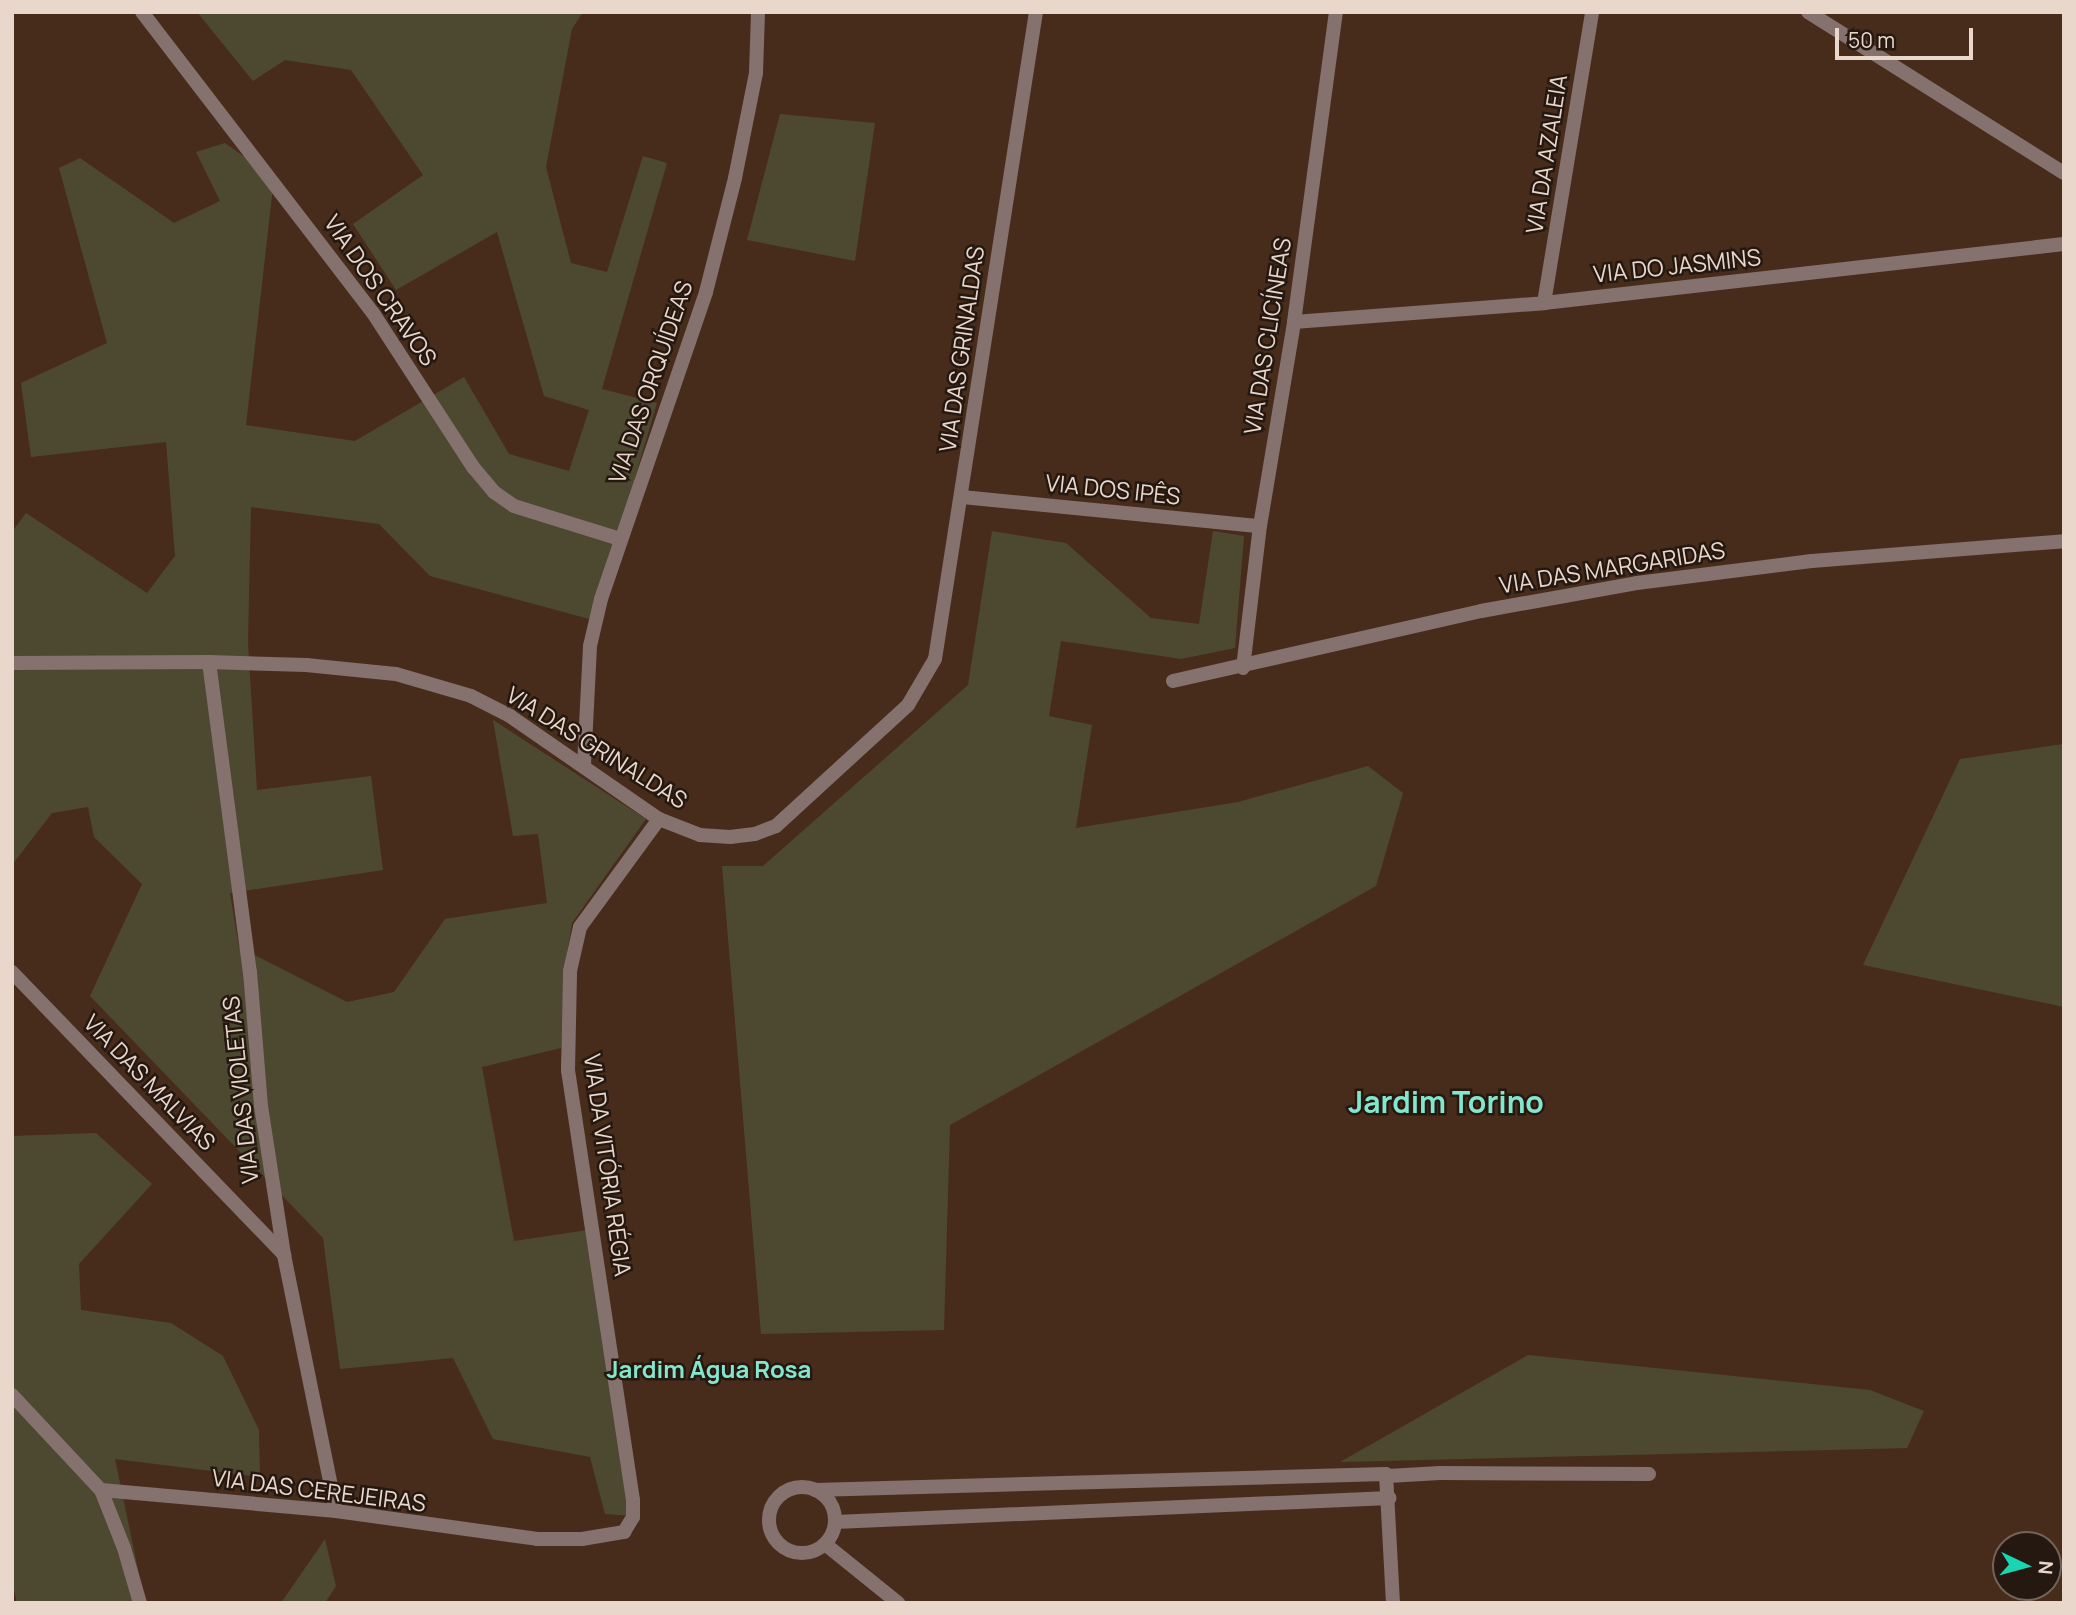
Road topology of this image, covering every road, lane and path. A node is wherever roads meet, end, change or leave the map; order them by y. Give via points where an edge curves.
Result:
1 (142, 12) edge
2 (758, 12) edge
3 (1036, 12) edge
4 (1336, 12) edge
5 (1592, 12) edge
6 (1808, 12) edge
7 (2064, 173) edge
8 (2064, 244) edge
9 (1544, 303) junction
10 (1294, 322) junction
11 (962, 497) junction
12 (1260, 526) junction
13 (620, 539) junction
14 (2064, 541) edge
15 (209, 662) junction
16 (12, 663) edge
17 (1243, 668) junction
18 (1173, 681) dead end
19 (584, 765) junction
20 (659, 819) junction
21 (12, 972) edge
22 (284, 1255) junction
23 (12, 1395) edge
24 (1649, 1474) dead end
25 (1388, 1476) junction
26 (101, 1490) junction
27 (815, 1490) junction
28 (1389, 1498) junction
29 (633, 1500) joint
30 (336, 1511) junction
31 (835, 1522) junction
32 (825, 1544) junction
33 (140, 1603) edge
34 (898, 1603) edge
35 (1393, 1603) edge

1 - 13 street, VIA DOS CRAVOS via 373,313 494,492 514,506
2 - 13 street, VIA DAS ORQUÍDEAS via 756,73 709,279
3 - 11 street, VIA DAS GRINALDAS
4 - 10 street, VIA DAS CLICÍNEAS
5 - 9 street, VIA DA AZALEIA
6 - 7 street
8 - 9 street, VIA DO JASMINS
9 - 10 street, VIA DO JASMINS
10 - 12 street, VIA DAS CLICÍNEAS
11 - 12 street, VIA DOS IPÊS
11 - 20 street, VIA DAS GRINALDAS via 935,659 908,705 776,826 730,837 701,835
12 - 17 street, VIA DAS CLICÍNEAS
13 - 19 street, VIA DAS ORQUÍDEAS via 590,646
14 - 17 street, VIA DAS MARGARIDAS via 1812,561 1637,583 1481,611
15 - 16 street, VIA DAS GRINALDAS
15 - 19 street, VIA DAS GRINALDAS via 358,668 433,682 510,716
15 - 22 street, VIA DAS VIOLETAS via 250,971 261,1106
17 - 18 street, VIA DAS MARGARIDAS
19 - 20 street, VIA DAS GRINALDAS
20 - 29 street, VIA DA VITÓRIA RÉGIA via 580,927 570,971 568,1070
21 - 22 street, VIA DAS MALVIAS
22 - 30 street, VIA DAS VIOLETAS
23 - 26 street
24 - 25 street
25 - 27 street
25 - 28 street
26 - 30 street, VIA DAS CEREJEIRAS
26 - 33 street
27 - 31 street via 829,1501
27 - 32 street via 793,1488 783,1493 771,1511 772,1533 786,1549 807,1553
28 - 31 street
28 - 35 street
29 - 30 street, VIA DAS CEREJEIRAS via 633,1517 624,1532 582,1539 537,1539
31 - 32 street
32 - 34 street

